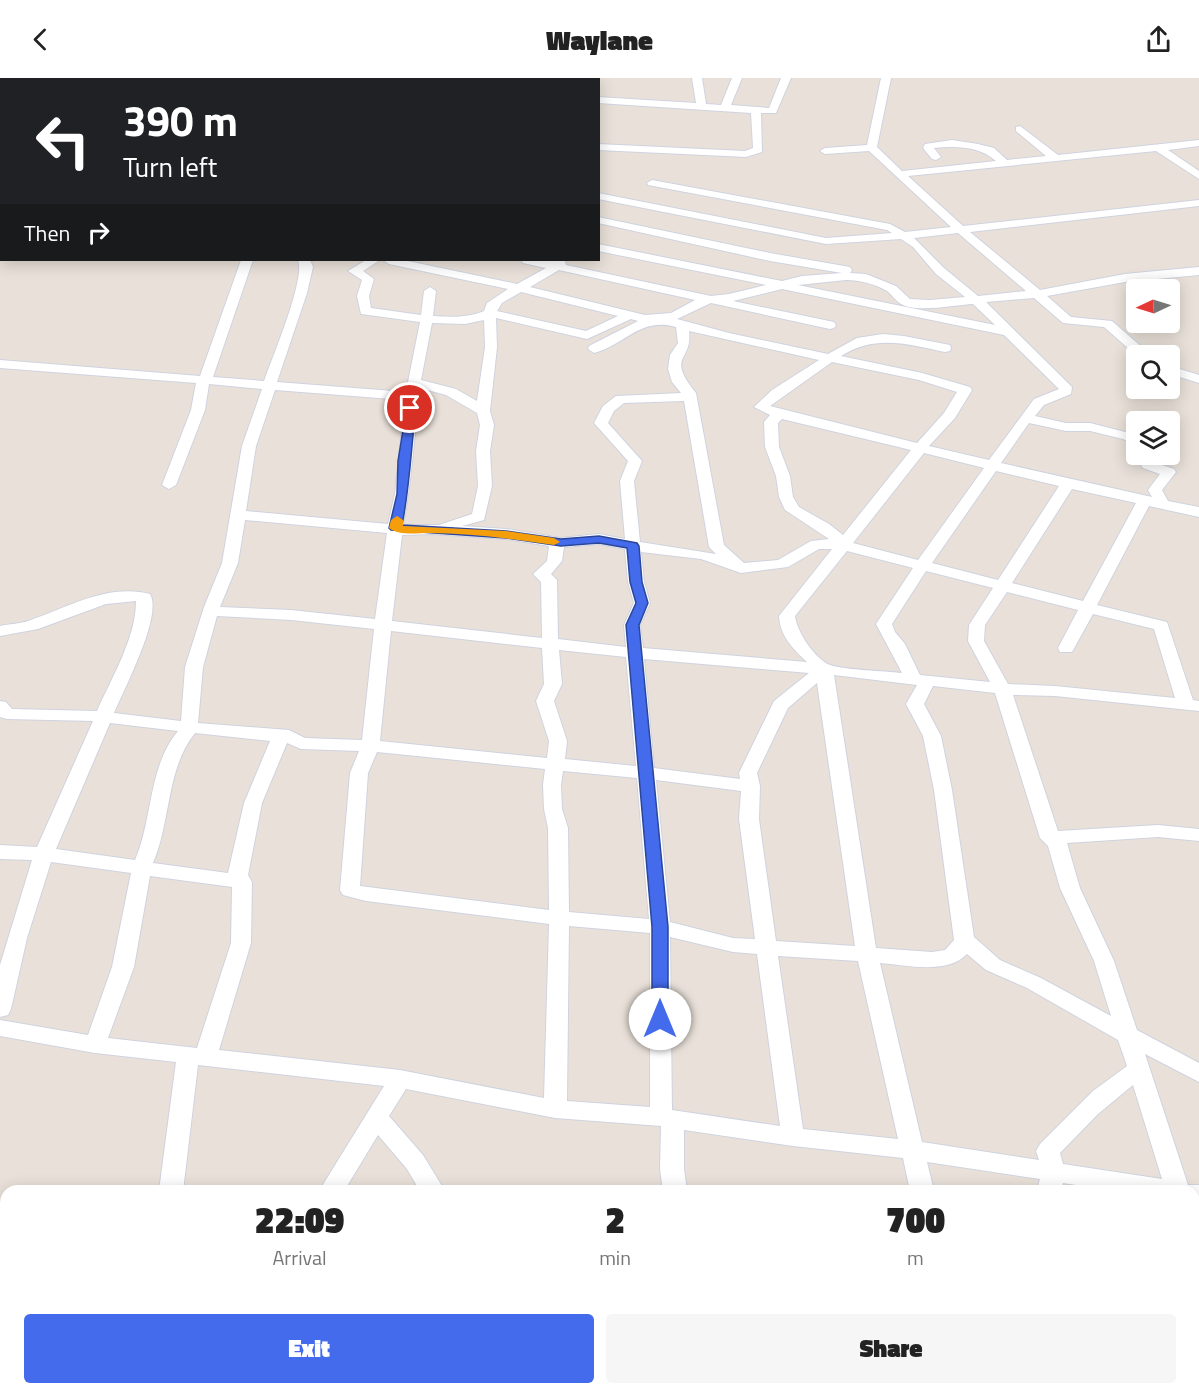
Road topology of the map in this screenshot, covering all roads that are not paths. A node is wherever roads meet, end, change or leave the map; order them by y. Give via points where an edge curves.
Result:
1 (697, 78) edge
2 (737, 78) edge
3 (786, 78) edge
4 (886, 78) edge
5 (600, 100) edge
6 (701, 105) junction
7 (725, 107) junction
8 (756, 110) junction
9 (1020, 129) dead end
10 (1199, 143) edge
11 (600, 147) edge
12 (872, 148) junction
13 (1158, 148) junction
14 (825, 151) dead end
15 (936, 157) dead end
16 (1055, 158) junction
17 (1004, 163) junction
18 (900, 174) junction
19 (1199, 176) edge
20 (711, 182) dead end
21 (652, 183) dead end
22 (696, 191) junction
23 (600, 196) edge
24 (1199, 203) edge
25 (662, 209) junction
26 (838, 214) junction
27 (600, 220) edge
28 (629, 226) junction
29 (960, 228) junction
30 (903, 235) junction
31 (805, 236) junction
32 (600, 244) edge
33 (600, 245) edge
34 (770, 257) junction
35 (247, 261) edge
36 (304, 261) edge
37 (372, 261) edge
38 (394, 261) edge
39 (539, 261) edge
40 (564, 263) edge
41 (1199, 271) edge
42 (740, 277) junction
43 (778, 285) junction
44 (884, 285) junction
45 (519, 288) junction
46 (430, 291) dead end
47 (1037, 294) junction
48 (705, 300) junction
49 (976, 300) junction
50 (490, 313) junction
51 (630, 315) junction
52 (427, 319) junction
53 (662, 319) junction
54 (682, 325) junction
55 (830, 325) dead end
56 (1009, 333) junction
57 (1131, 345) edge
58 (945, 348) dead end
59 (594, 349) dead end
60 (831, 359) junction
61 (0, 364) edge
62 (1180, 373) edge
63 (205, 380) junction
64 (1199, 380) edge
65 (270, 385) junction
66 (413, 390) junction
67 (689, 397) junction
68 (483, 411) junction
69 (778, 414) junction
70 (1026, 418) junction
71 (1126, 436) edge
72 (920, 449) junction
73 (1148, 465) edge
74 (993, 466) junction
75 (1068, 484) junction
76 (169, 485) dead end
77 (1145, 500) junction
78 (1162, 503) junction
79 (1199, 512) edge
80 (240, 515) junction
81 (395, 528) junction
82 (433, 529) junction
83 (556, 542) junction
84 (845, 545) junction
85 (633, 546) junction
86 (923, 564) junction
87 (741, 568) junction
88 (1004, 585) junction
89 (1086, 607) junction
90 (211, 611) junction
91 (383, 624) junction
92 (0, 631) edge
93 (550, 645) junction
94 (1066, 648) dead end
95 (636, 653) junction
96 (824, 669) junction
97 (920, 679) junction
98 (1002, 689) junction
99 (1193, 706) edge
100 (2, 715) edge
101 (103, 716) junction
102 (189, 729) junction
103 (281, 736) junction
104 (370, 746) junction
105 (555, 764) junction
106 (646, 773) junction
107 (751, 786) junction
108 (1199, 835) edge
109 (1050, 838) junction
110 (0, 852) edge
111 (44, 854) junction
112 (142, 866) junction
113 (242, 882) junction
114 (559, 918) junction
115 (660, 927) junction
116 (964, 940) junction
117 (765, 948) junction
118 (867, 954) junction
119 (0, 1010) edge
120 (0, 1028) edge
121 (1126, 1033) junction
122 (95, 1045) junction
123 (196, 1058) junction
124 (1138, 1070) junction
125 (1199, 1073) edge
126 (400, 1079) junction
127 (555, 1109) junction
128 (376, 1117) junction
129 (666, 1118) junction
130 (793, 1137) junction
131 (912, 1150) junction
132 (1051, 1182) edge
133 (172, 1185) edge
134 (336, 1185) edge
135 (428, 1185) edge
136 (674, 1185) edge
137 (921, 1185) edge
138 (1093, 1185) edge
139 (1176, 1185) edge

1 - 6 street
2 - 7 street
3 - 8 street via 773,111
4 - 12 street
5 - 6 street
6 - 7 street
7 - 8 street
8 - 11 street via 758,150 746,154
9 - 16 street
10 - 13 street
12 - 14 street
12 - 18 street
13 - 16 street
13 - 19 street
15 - 17 street via 929,146 952,143 990,150
16 - 17 street
17 - 18 street
18 - 29 street
20 - 22 street
21 - 22 street
22 - 25 street
22 - 26 street
23 - 25 street
24 - 29 street
25 - 28 street
25 - 31 street
26 - 30 street via 890,226
26 - 31 street
27 - 28 street
28 - 32 street
28 - 34 street
29 - 30 street
29 - 47 street
30 - 31 street via 854,241
30 - 49 street
31 - 34 street
33 - 42 street
34 - 42 street
34 - 44 street via 878,276
35 - 63 street
36 - 65 street via 307,267 301,294
37 - 52 street via 354,271 368,279 363,297 365,311
38 - 45 street
39 - 40 street
40 - 45 street
40 - 48 street
41 - 47 street via 1125,278
42 - 43 street
42 - 48 street
43 - 44 street via 846,276
43 - 48 street
43 - 56 street
44 - 49 street via 911,303
45 - 50 street via 491,306
45 - 51 street
46 - 52 street
47 - 49 street
47 - 57 street via 1067,320 1108,324
48 - 53 street
48 - 55 street
49 - 56 street
50 - 51 street via 587,335
50 - 52 street via 474,320
50 - 68 street via 491,346
51 - 53 street
52 - 66 street
53 - 54 street
53 - 59 street via 645,322
54 - 60 street
54 - 67 street via 684,343 676,350 672,362 679,386
56 - 70 street via 1066,391 1039,402
58 - 60 street via 879,338 862,341
60 - 69 street via 771,395 761,407
60 - 72 street via 965,390 950,415
61 - 63 street
62 - 64 street
63 - 65 street
63 - 76 street via 198,410
65 - 66 street
65 - 80 street via 249,446
66 - 68 street via 441,387 458,393
66 - 81 street
67 - 85 street via 621,399 608,409 601,423 635,461 627,481
67 - 87 street via 717,547
68 - 82 street via 487,425 483,451 485,486 479,517
69 - 72 street
69 - 84 street via 771,422 772,447 786,497 793,510 824,527
70 - 71 street
70 - 74 street
72 - 74 street
72 - 84 street
73 - 78 street via 1169,472 1155,490
74 - 75 street
74 - 86 street
75 - 77 street
75 - 88 street
77 - 78 street
77 - 89 street
78 - 79 street
80 - 81 street
80 - 90 street via 230,563
81 - 82 street
81 - 91 street
82 - 83 street
83 - 85 street via 599,539
83 - 93 street via 556,560 541,574 549,580
84 - 86 street
84 - 87 street via 816,544 782,564
84 - 96 street via 787,616 793,639
85 - 87 street via 704,555
85 - 95 street via 642,603 632,625
86 - 88 street
86 - 97 street via 884,624 886,633
88 - 89 street
88 - 98 street via 975,633
89 - 94 street
89 - 99 street via 1161,626
90 - 91 street
90 - 102 street via 194,667
91 - 93 street
91 - 104 street
92 - 101 street via 30,626 65,610 131,594 144,597 144,614 131,654
93 - 95 street
93 - 105 street via 553,684 545,701 558,741
95 - 96 street
95 - 106 street
96 - 97 street
96 - 107 street via 780,705 748,773
96 - 118 street
97 - 98 street
97 - 116 street via 915,704 932,736
98 - 99 street
98 - 109 street
100 - 101 street via 29,712
101 - 102 street
101 - 111 street
102 - 103 street
102 - 112 street via 172,753 152,843
103 - 104 street via 301,742
103 - 113 street via 253,802 238,875
104 - 105 street
104 - 114 street via 359,773 350,890
105 - 106 street
105 - 114 street via 552,785 558,828
106 - 107 street
106 - 115 street
107 - 117 street via 749,819
108 - 109 street via 1158,831
109 - 121 street via 1056,843 1070,888 1104,961
110 - 111 street
111 - 112 street
111 - 119 street via 17,938
112 - 113 street
112 - 122 street via 123,967
113 - 123 street via 241,943
114 - 115 street
114 - 127 street
115 - 117 street via 733,945
115 - 129 street via 661,1114
116 - 118 street via 962,948 944,958
116 - 121 street via 993,965
117 - 118 street
117 - 130 street
118 - 131 street
120 - 122 street
121 - 124 street
121 - 125 street
122 - 123 street
123 - 126 street
123 - 133 street
124 - 132 street via 1083,1114 1048,1151
124 - 139 street
126 - 127 street
126 - 128 street
127 - 129 street
128 - 134 street
128 - 135 street via 415,1162
129 - 130 street
129 - 136 street
130 - 131 street
131 - 132 street
131 - 137 street
132 - 138 street

